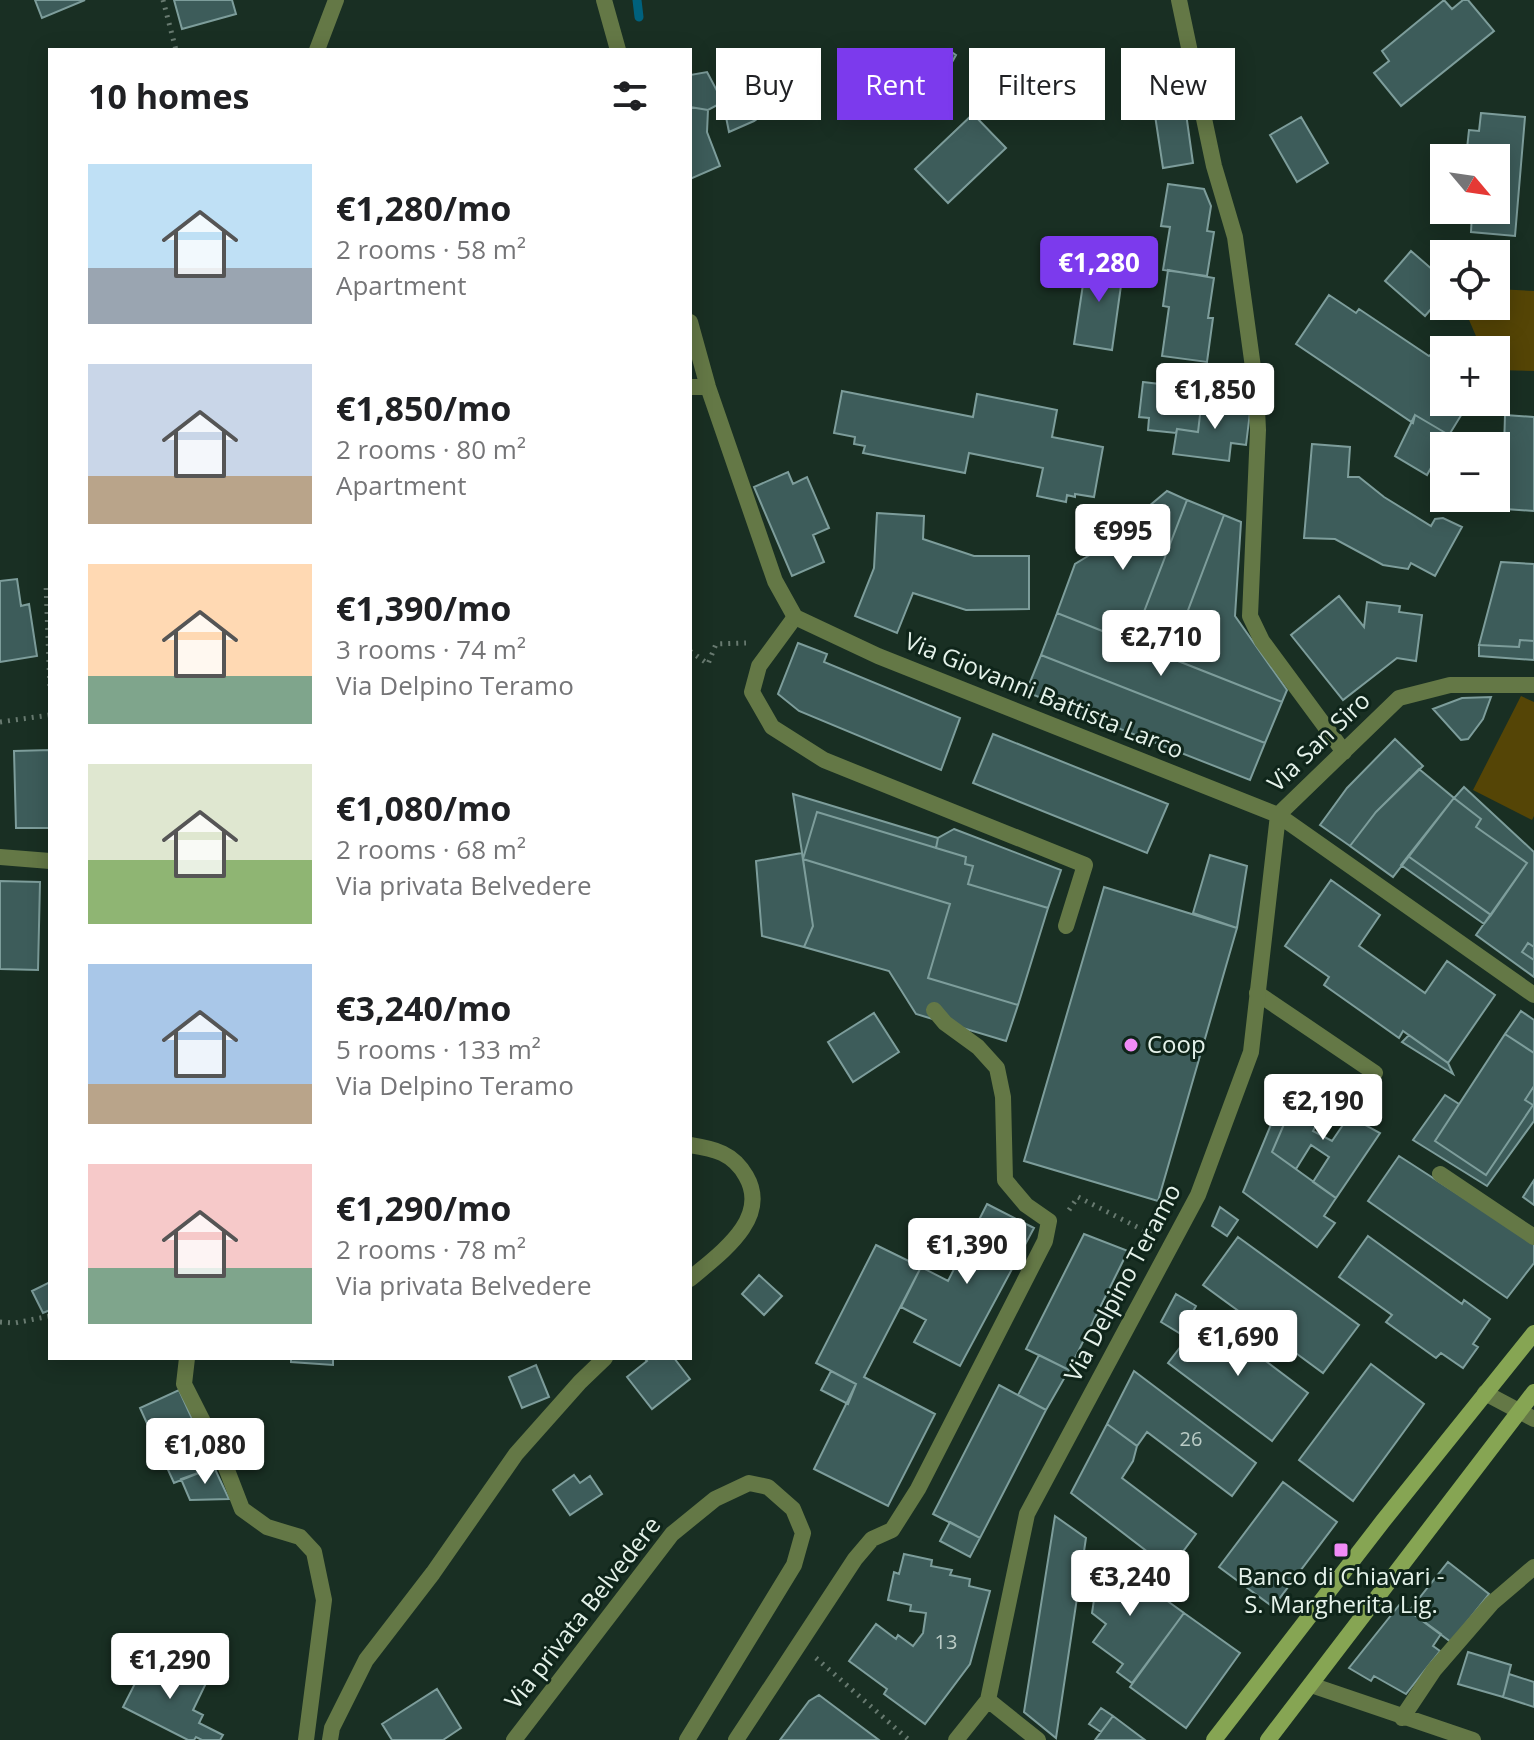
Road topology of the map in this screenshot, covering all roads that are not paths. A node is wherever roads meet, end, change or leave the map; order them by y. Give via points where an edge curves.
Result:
1 (336, 0) edge
2 (604, 0) edge
3 (1179, 0) edge
4 (318, 48) edge
5 (617, 48) edge
6 (692, 329) edge
7 (692, 387) edge
8 (708, 387) junction
9 (795, 617) junction
10 (1534, 685) edge
11 (1344, 752) junction
12 (1278, 815) junction
13 (0, 857) edge
14 (48, 861) edge
15 (1066, 926) dead end
16 (1257, 993) junction
17 (1534, 995) edge
18 (934, 1010) dead end
19 (1375, 1073) dead end
20 (692, 1145) edge
21 (1440, 1174) dead end
22 (1491, 1197) dead end
23 (1534, 1226) edge
24 (1534, 1237) edge
25 (692, 1277) edge
26 (1534, 1333) edge
27 (187, 1360) edge
28 (603, 1360) edge
29 (1534, 1392) edge
30 (1485, 1393) junction
31 (1527, 1416) edge
32 (1534, 1567) edge
33 (1311, 1685) junction
34 (988, 1700) junction
35 (1402, 1718) junction
36 (306, 1740) edge
37 (330, 1740) edge
38 (514, 1740) edge
39 (687, 1740) edge
40 (736, 1740) edge
41 (956, 1740) edge
42 (1038, 1740) edge
43 (1214, 1740) edge
44 (1268, 1740) edge
45 (1473, 1740) edge

1 - 4 street
2 - 5 street
3 - 11 street via 1214,166 1235,237 1256,389 1250,616 1262,641
6 - 8 street
7 - 8 street
8 - 9 street via 775,581
9 - 12 street, Via Giovanni Battista Larco via 878,656
9 - 15 street via 759,666 752,692 772,727 824,760 1085,865
10 - 11 street, Via San Siro via 1450,685 1399,698
11 - 12 street, Via San Siro
12 - 16 street, Via Delpino Teramo
12 - 17 street, Via Giovanni Battista Larco
13 - 14 street
16 - 19 street
16 - 34 street, Via Delpino Teramo via 1251,1052 1198,1195 1027,1514
18 - 40 street via 997,1068 1005,1180 1049,1221 1047,1232 918,1489 892,1530 872,1539 855,1559
20 - 25 street via 719,1149 739,1163 753,1188 749,1218 731,1244
21 - 24 street
22 - 23 street
26 - 30 street
27 - 36 street via 184,1384 242,1509 267,1527 300,1537 314,1552 324,1600
28 - 37 street via 516,1454 366,1660
29 - 31 street
30 - 31 street
30 - 43 street
31 - 33 street
32 - 35 street via 1492,1603 1434,1670
33 - 35 street
33 - 44 street
34 - 41 street
34 - 42 street
35 - 45 street
38 - 39 street, Via privata Belvedere via 672,1534 715,1499 749,1483 768,1487 793,1509 803,1533 794,1565

